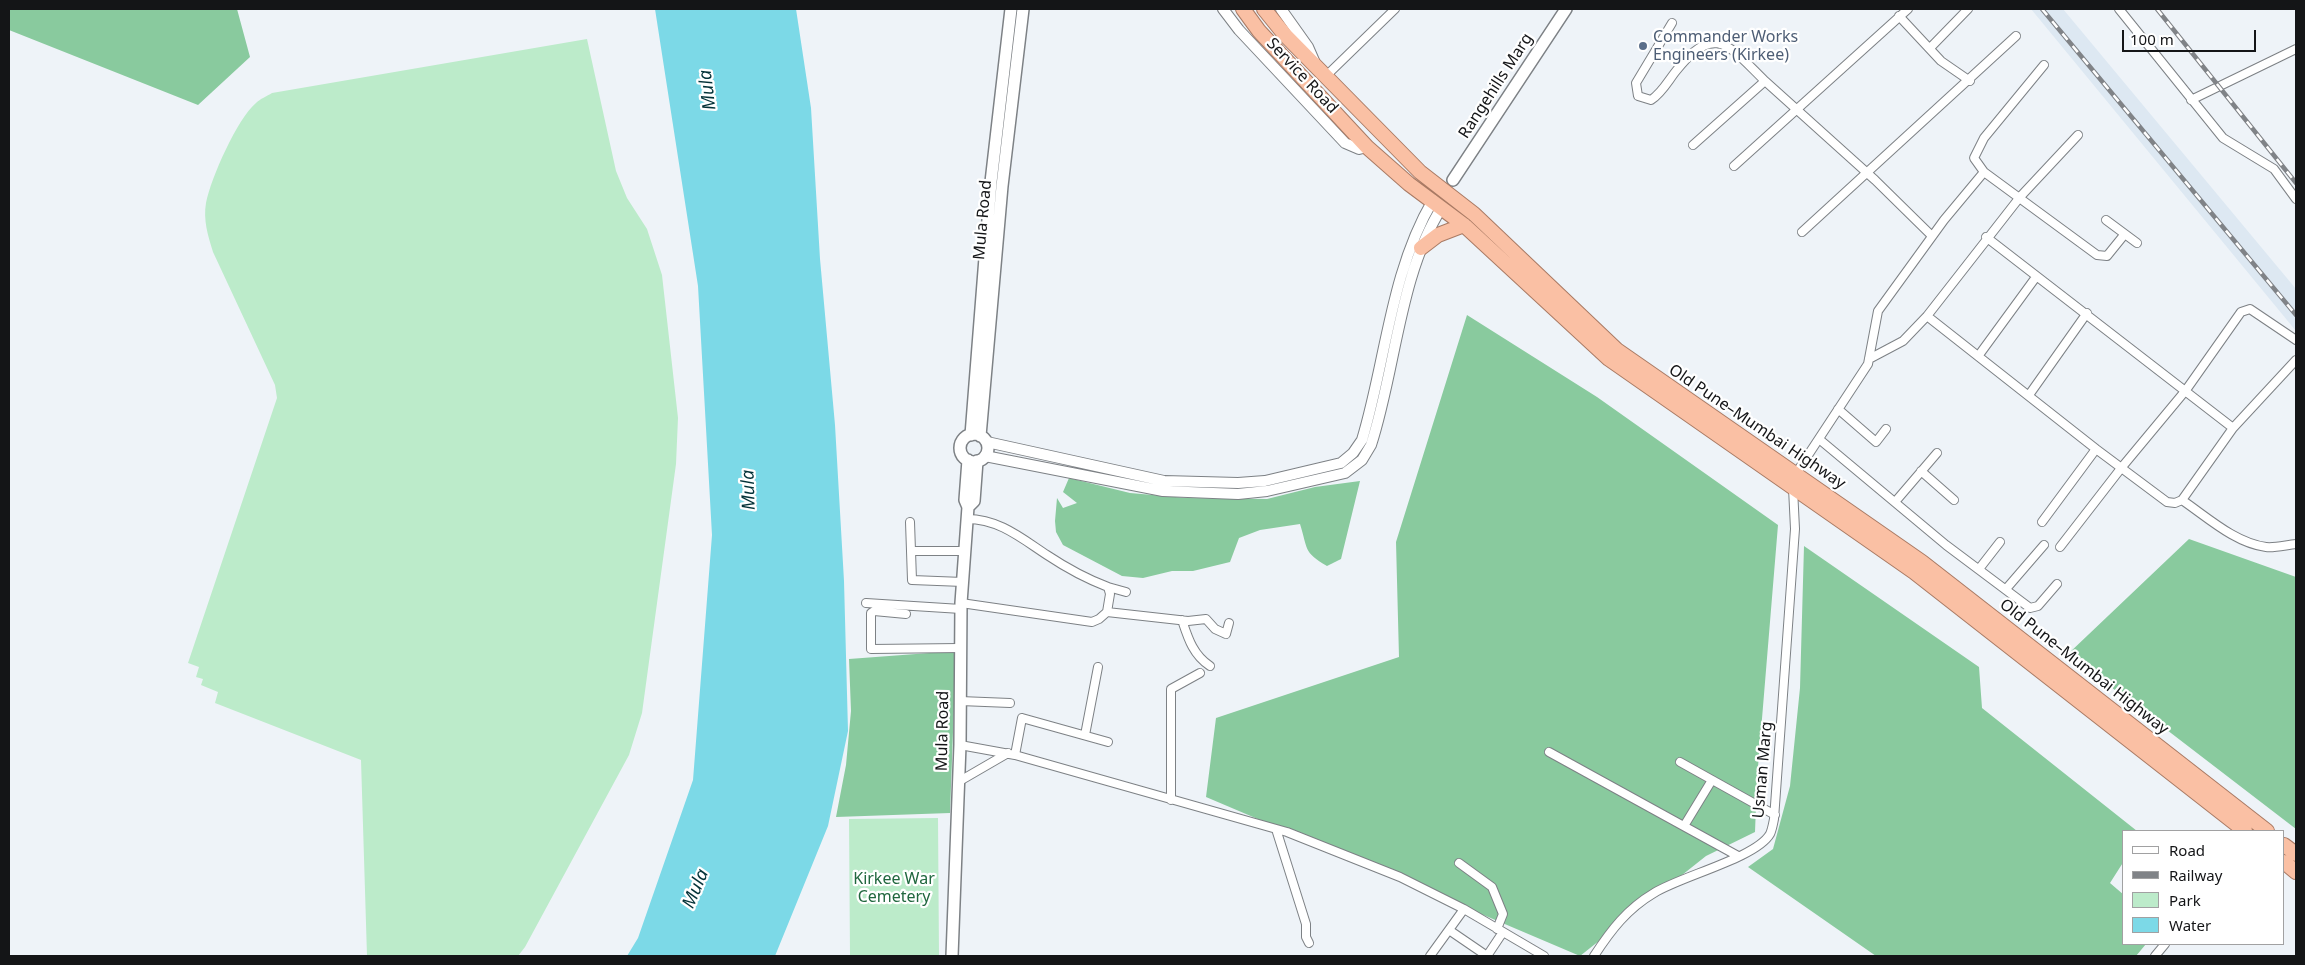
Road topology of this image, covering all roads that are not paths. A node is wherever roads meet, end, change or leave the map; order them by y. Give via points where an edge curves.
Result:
1 (1012, 9) edge
2 (1023, 9) edge
3 (1223, 9) edge
4 (1243, 9) edge
5 (1264, 9) edge
6 (1281, 9) edge
7 (1395, 9) edge
8 (1566, 9) edge
9 (1908, 9) edge
10 (1968, 9) edge
11 (2119, 9) edge
12 (1899, 16) junction
13 (1672, 23) dead end
14 (2016, 36) dead end
15 (1930, 48) junction
16 (2296, 49) edge
17 (2044, 65) dead end
18 (1321, 71) junction
19 (1765, 81) junction
20 (1970, 81) junction
21 (2191, 100) junction
22 (1796, 108) junction
23 (2078, 135) dead end
24 (1693, 145) dead end
25 (1367, 147) junction
26 (1734, 166) dead end
27 (1984, 172) junction
28 (1868, 174) junction
29 (1446, 191) junction
30 (2020, 197) junction
31 (2296, 199) edge
32 (1437, 204) junction
33 (2106, 220) dead end
34 (1464, 225) junction
35 (1802, 232) dead end
36 (2124, 235) junction
37 (1932, 236) junction
38 (1986, 238) junction
39 (2137, 243) dead end
40 (1421, 248) junction
41 (2036, 276) junction
42 (2087, 314) junction
43 (1927, 316) junction
44 (2296, 340) edge
45 (1979, 355) junction
46 (1869, 359) junction
47 (2296, 360) edge
48 (2186, 390) junction
49 (2029, 394) junction
50 (1838, 409) junction
51 (2234, 428) junction
52 (1886, 429) dead end
53 (979, 438) junction
54 (1818, 439) junction
55 (2096, 449) junction
56 (1936, 453) dead end
57 (977, 459) junction
58 (2122, 467) junction
59 (1921, 471) junction
60 (1794, 482) junction
61 (1954, 500) dead end
62 (2182, 500) junction
63 (1895, 502) junction
64 (968, 513) junction
65 (910, 522) dead end
66 (2042, 522) dead end
67 (2000, 542) dead end
68 (2296, 544) edge
69 (2044, 545) dead end
70 (2060, 547) dead end
71 (912, 551) junction
72 (965, 551) junction
73 (1978, 569) junction
74 (963, 582) junction
75 (2057, 584) dead end
76 (1108, 588) junction
77 (2006, 590) junction
78 (1126, 592) dead end
79 (866, 603) dead end
80 (961, 606) junction
81 (1107, 612) junction
82 (906, 614) dead end
83 (1182, 620) junction
84 (1229, 623) dead end
85 (960, 648) junction
86 (1210, 666) dead end
87 (1098, 667) dead end
88 (1200, 673) dead end
89 (960, 701) junction
90 (1010, 703) dead end
91 (1085, 735) junction
92 (1108, 742) dead end
93 (960, 745) junction
94 (1549, 752) dead end
95 (1011, 754) junction
96 (1680, 762) dead end
97 (1712, 780) junction
98 (958, 782) junction
99 (1171, 800) junction
100 (1775, 815) junction
101 (1684, 826) junction
102 (1276, 829) junction
103 (2244, 830) edge
104 (2266, 830) edge
105 (2285, 846) edge
106 (2296, 854) edge
107 (1738, 856) junction
108 (1459, 863) dead end
109 (2285, 863) edge
110 (2296, 872) edge
111 (1464, 909) junction
112 (1449, 930) junction
113 (1500, 931) junction
114 (1309, 943) dead end
115 (2163, 945) edge
116 (952, 956) edge
117 (1430, 956) edge
118 (1487, 956) edge
119 (1544, 956) edge
120 (1594, 956) edge
121 (2155, 956) edge

1 - 53 main road via 990,182
2 - 53 main road, Mula Road via 1002,186
3 - 25 street, Service Road via 1345,143 1359,149
4 - 25 highway, Old Pune–Mumbai Highway via 1259,31
5 - 18 highway, Old Pune–Mumbai Highway
6 - 18 street
7 - 18 street
8 - 29 main road, Rangehills Marg
9 - 12 street
10 - 15 street
11 - 21 street
12 - 15 street
12 - 22 street
13 - 19 street via 1636,83 1638,96 1652,100 1697,49 1712,42 1723,43
14 - 20 street
15 - 20 street via 1941,61
16 - 21 street
17 - 27 street via 1984,138 1974,158
18 - 29 highway, Old Pune–Mumbai Highway via 1420,172
19 - 22 street
19 - 24 street
20 - 28 street
21 - 31 street via 2223,138 2274,169
22 - 26 street
22 - 28 street
23 - 30 street
25 - 32 highway, Old Pune–Mumbai Highway
27 - 30 street
27 - 37 street
28 - 35 street
28 - 37 street
29 - 32 main road
29 - 60 highway, Old Pune–Mumbai Highway via 1617,350
30 - 36 street via 2097,255 2107,256
30 - 38 street
32 - 34 highway, Old Pune–Mumbai Highway
32 - 40 street
32 - 53 street via 1414,234 1362,440 1344,461 1252,483 1180,482
33 - 36 street
34 - 40 highway via 1438,235
34 - 60 highway, Old Pune–Mumbai Highway via 1609,359
36 - 39 street
37 - 46 street via 1878,311
38 - 41 street
38 - 43 street
40 - 57 street via 1374,436 1366,453 1350,470 1253,493 1180,493
41 - 42 street
41 - 45 street
42 - 48 street
42 - 49 street
43 - 45 street
43 - 46 street via 1903,341
44 - 48 street via 2250,310 2240,312
45 - 49 street
46 - 50 street
47 - 51 street
48 - 51 street
48 - 58 street
49 - 55 street
50 - 52 street via 1876,442
50 - 54 street
51 - 62 street
53 - 57 main road, Mula Road
53 - 57 main road, Mula Road via 963,440 960,449
54 - 60 street
54 - 63 street
55 - 58 street
55 - 66 street
56 - 59 street
57 - 64 main road, Mula Road via 965,500
58 - 62 street via 2167,502
58 - 70 street
59 - 61 street
59 - 63 street
60 - 100 street, Usman Marg via 1795,529
60 - 103 highway, Old Pune–Mumbai Highway
60 - 104 highway, Old Pune–Mumbai Highway via 1922,562
62 - 68 street via 2237,537 2257,545
63 - 73 street
64 - 72 main road, Mula Road
64 - 76 street via 1002,526 1048,556
65 - 71 street
67 - 73 street
69 - 77 street
71 - 72 street
71 - 74 street via 912,580
72 - 74 main road, Mula Road
73 - 77 street
74 - 80 main road, Mula Road
75 - 77 street via 2038,606 2032,608
76 - 78 street
76 - 81 street
79 - 80 street
80 - 81 street via 1092,622
80 - 85 main road, Mula Road
81 - 83 street
82 - 85 street via 871,613 871,648
83 - 84 street via 1206,619 1215,629 1226,634
83 - 86 street via 1192,648
85 - 89 main road, Mula Road
87 - 91 street
88 - 99 street via 1171,689
89 - 90 street
89 - 93 main road, Mula Road
91 - 92 street
91 - 95 street via 1022,718
93 - 95 street
93 - 98 main road, Mula Road
94 - 101 street
95 - 98 street
95 - 99 street
96 - 97 street
97 - 100 street
97 - 101 street
98 - 116 main road, Mula Road
99 - 102 street
100 - 107 street, Usman Marg via 1770,834 1761,844
101 - 107 street
102 - 111 street via 1400,877
102 - 114 street
105 - 106 highway
107 - 120 street, Usman Marg via 1655,892 1613,927
108 - 113 street via 1492,887 1503,914
109 - 110 highway
111 - 112 street
111 - 113 street
112 - 117 street
112 - 118 street
113 - 118 street
113 - 119 street
115 - 121 street

